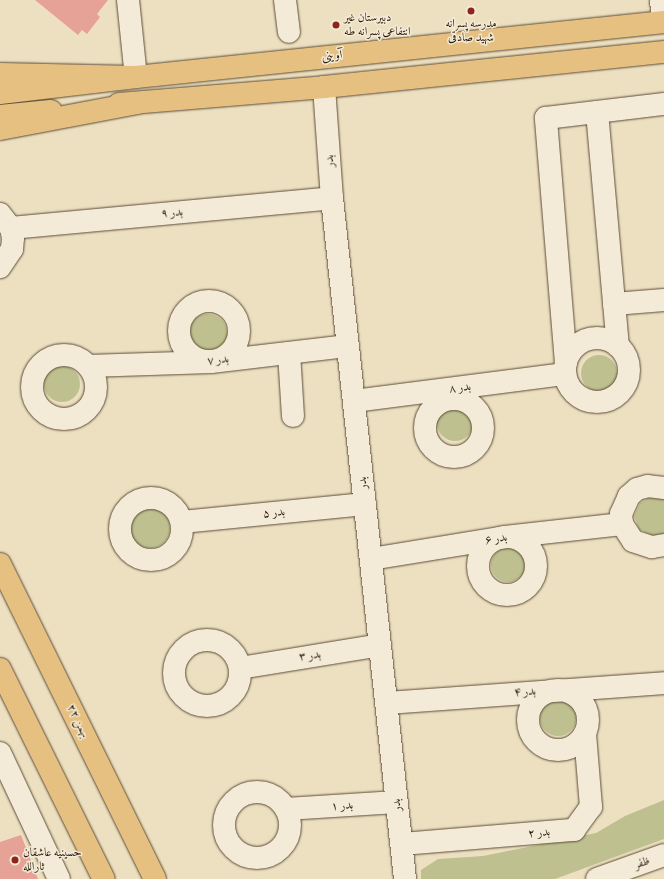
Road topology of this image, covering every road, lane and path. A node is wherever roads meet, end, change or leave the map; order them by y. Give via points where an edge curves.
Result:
1 (128, 0) edge
2 (285, 0) edge
3 (662, 0) edge
4 (664, 22) edge
5 (289, 32) dead end
6 (664, 52) edge
7 (0, 74) edge
8 (136, 77) junction
9 (324, 87) junction
10 (0, 93) edge
11 (138, 103) junction
12 (664, 104) edge
13 (597, 112) junction
14 (0, 116) edge
15 (0, 129) edge
16 (332, 198) junction
17 (6, 221) edge
18 (0, 267) edge
19 (664, 300) edge
20 (614, 304) junction
21 (348, 346) junction
22 (618, 346) junction
23 (289, 352) junction
24 (88, 366) dead end
25 (565, 369) junction
26 (354, 401) junction
27 (293, 416) dead end
28 (664, 488) edge
29 (365, 504) junction
30 (182, 522) dead end
31 (622, 524) junction
32 (664, 545) edge
33 (371, 559) junction
34 (0, 564) edge
35 (380, 645) junction
36 (240, 668) dead end
37 (0, 669) edge
38 (664, 683) edge
39 (554, 690) junction
40 (386, 703) junction
41 (585, 734) junction
42 (0, 753) edge
43 (397, 802) junction
44 (286, 809) dead end
45 (402, 844) junction
46 (664, 855) edge
47 (635, 873) edge
48 (59, 879) edge
49 (104, 879) edge
50 (155, 879) edge
51 (405, 879) edge
52 (597, 879) edge

1 - 8 street
2 - 5 street
3 - 4 street
4 - 8 main road, آوینی
6 - 9 main road
7 - 8 main road
8 - 10 main road, آوینی
9 - 11 main road
9 - 16 street, بدر
11 - 14 main road
11 - 15 main road
12 - 13 street
13 - 20 street
13 - 25 street via 546,118
16 - 17 street, بدر ۹
16 - 21 street, بدر
17 - 18 street via 12,249
19 - 20 street
20 - 22 street
21 - 23 street, بدر ۷
21 - 26 street, بدر
22 - 25 street via 603,339 587,340 577,345
22 - 25 street via 625,354 629,373 626,383 613,398 599,402 584,399 569,385
23 - 24 street, بدر ۷ via 211,362
23 - 27 street
25 - 26 street, بدر ۸ via 457,393
26 - 29 street, بدر
28 - 31 street via 648,486 629,496 622,514
29 - 30 street, بدر ۵
29 - 33 street, بدر
31 - 32 street via 633,541 642,546
31 - 33 street, بدر ۶ via 505,537
33 - 35 street, بدر
34 - 50 main road, ۲۲ بهمن
35 - 36 street, بدر ۳
35 - 40 street, بدر
37 - 49 main road
38 - 39 street, بدر ۴
39 - 40 street, بدر ۴
39 - 41 street via 569,692 584,705 588,714
39 - 41 street via 541,695 529,711 528,721 535,739 542,746 561,750 575,744
40 - 43 street, بدر
41 - 45 street, بدر ۲ via 591,807 574,830
42 - 48 street
43 - 44 street, بدر ۱
43 - 45 street, بدر
45 - 51 street, بدر
46 - 47 street, ظفر
47 - 52 street, ظفر

